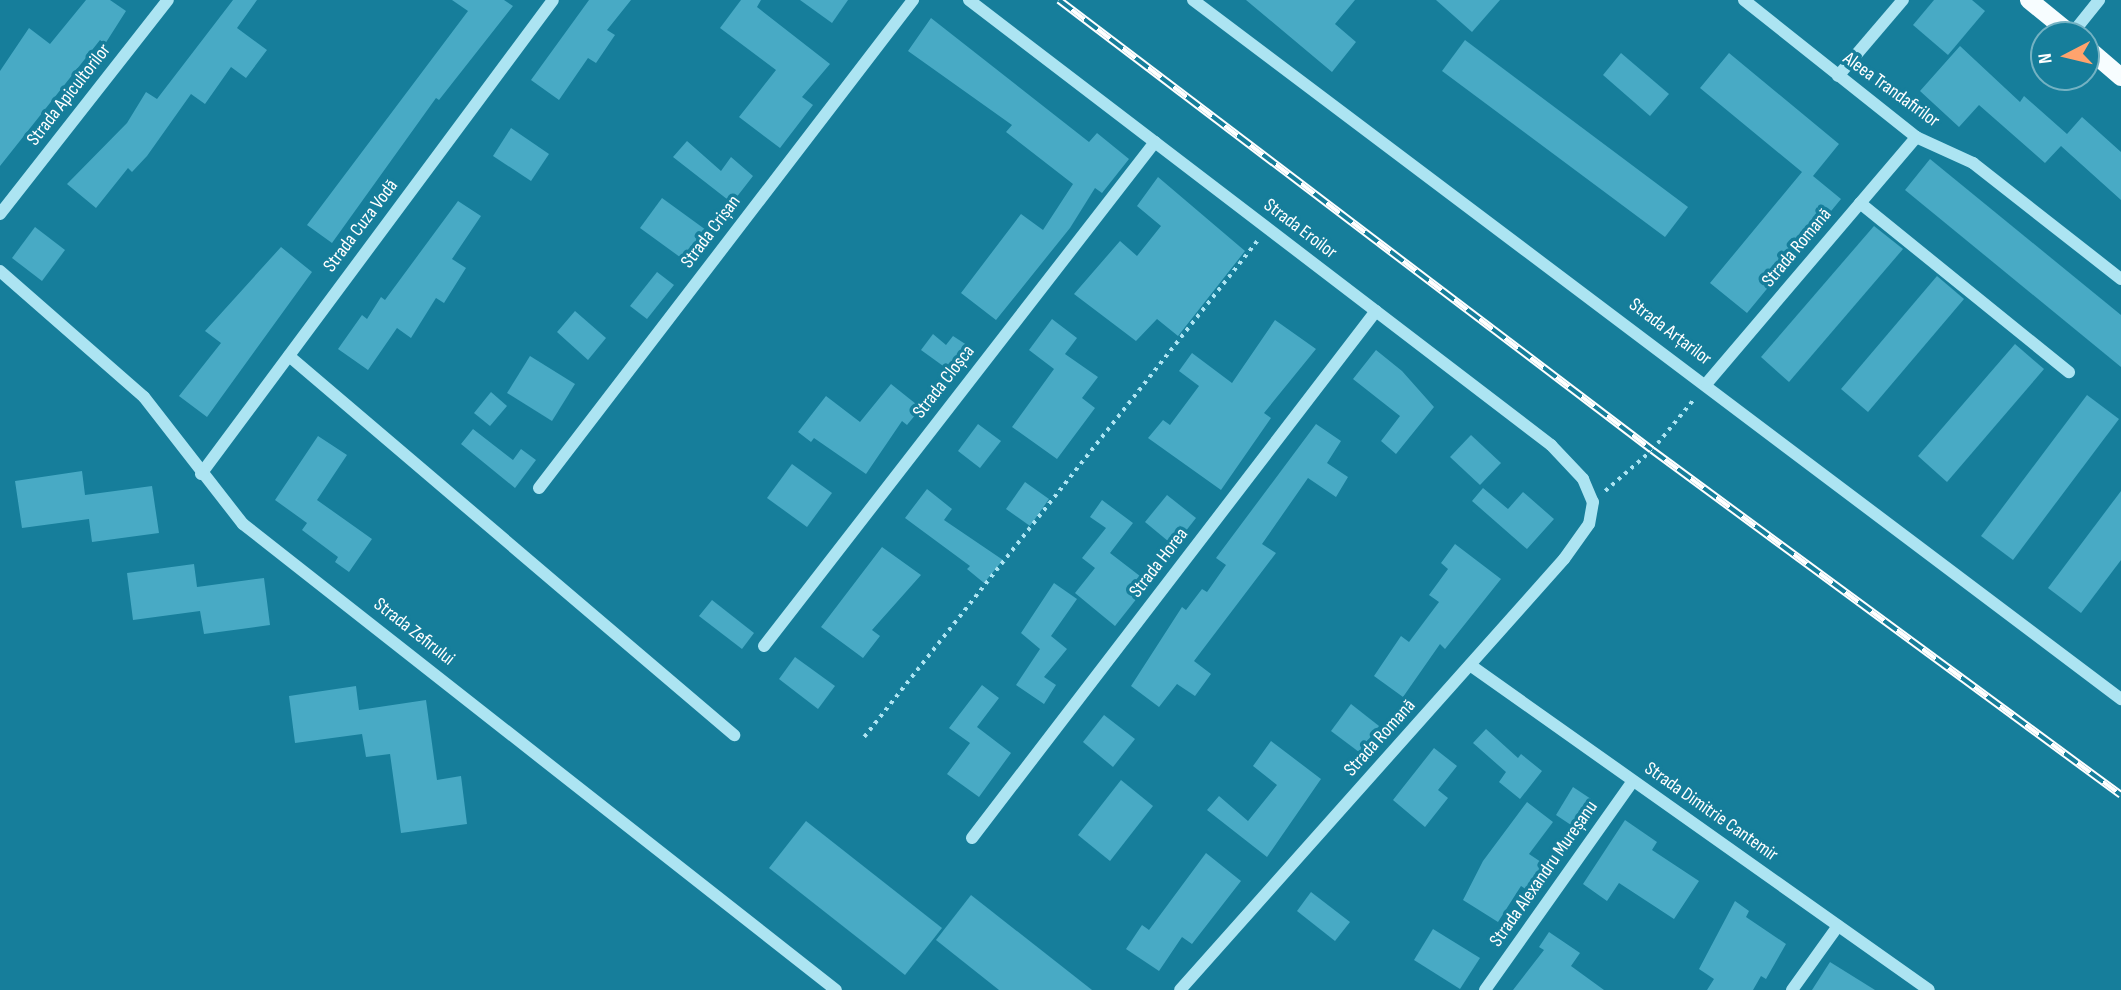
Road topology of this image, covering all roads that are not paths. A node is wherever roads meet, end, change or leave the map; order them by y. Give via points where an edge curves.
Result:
1 (168, 0) edge
2 (552, 0) edge
3 (913, 0) edge
4 (969, 0) edge
5 (1193, 0) edge
6 (1744, 0) edge
7 (1903, 0) edge
8 (2029, 0) edge
9 (2099, 0) edge
10 (2055, 21) edge
11 (2083, 21) edge
12 (2100, 59) edge
13 (1838, 76) junction
14 (2121, 77) edge
15 (1916, 137) junction
16 (1154, 142) junction
17 (1860, 203) junction
18 (0, 214) edge
19 (0, 271) edge
20 (2121, 279) edge
21 (1377, 311) junction
22 (289, 356) junction
23 (2069, 372) dead end
24 (1707, 383) junction
25 (201, 474) junction
26 (539, 488) dead end
27 (1593, 502) joint
28 (764, 646) dead end
29 (1470, 665) junction
30 (2121, 699) edge
31 (734, 735) dead end
32 (1633, 780) junction
33 (972, 838) dead end
34 (1838, 926) junction
35 (836, 990) edge
36 (1180, 990) edge
37 (1485, 990) edge
38 (1792, 990) edge
39 (1929, 990) edge

1 - 18 street, Strada Apicultorilor
2 - 22 street, Strada Cuza Vodă
3 - 26 street, Strada Crișan
4 - 16 street, Strada Eroilor
5 - 24 street, Strada Arțarilor
6 - 13 street, Aleea Trandafirilor
7 - 13 street
8 - 10 main road
9 - 11 street
12 - 14 main road
13 - 15 street, Aleea Trandafirilor
15 - 17 street, Strada Romană
15 - 20 street, Aleea Trandafirilor via 1973,163
16 - 21 street, Strada Eroilor
16 - 28 street, Strada Cloșca
17 - 23 street
17 - 24 street, Strada Romană
19 - 25 street, Strada Zefirului via 144,397
21 - 27 street, Strada Eroilor via 1551,445 1583,479
21 - 33 street, Strada Horea
22 - 25 street, Strada Cuza Vodă
22 - 31 street
24 - 30 street, Strada Arțarilor
25 - 35 street, Strada Zefirului via 243,524
27 - 29 street, Strada Romană via 1589,524 1564,559
29 - 32 street, Strada Dimitrie Cantemir
29 - 36 street, Strada Romană
32 - 34 street, Strada Dimitrie Cantemir
32 - 37 street, Strada Alexandru Mureșanu
34 - 38 street
34 - 39 street, Strada Dimitrie Cantemir

